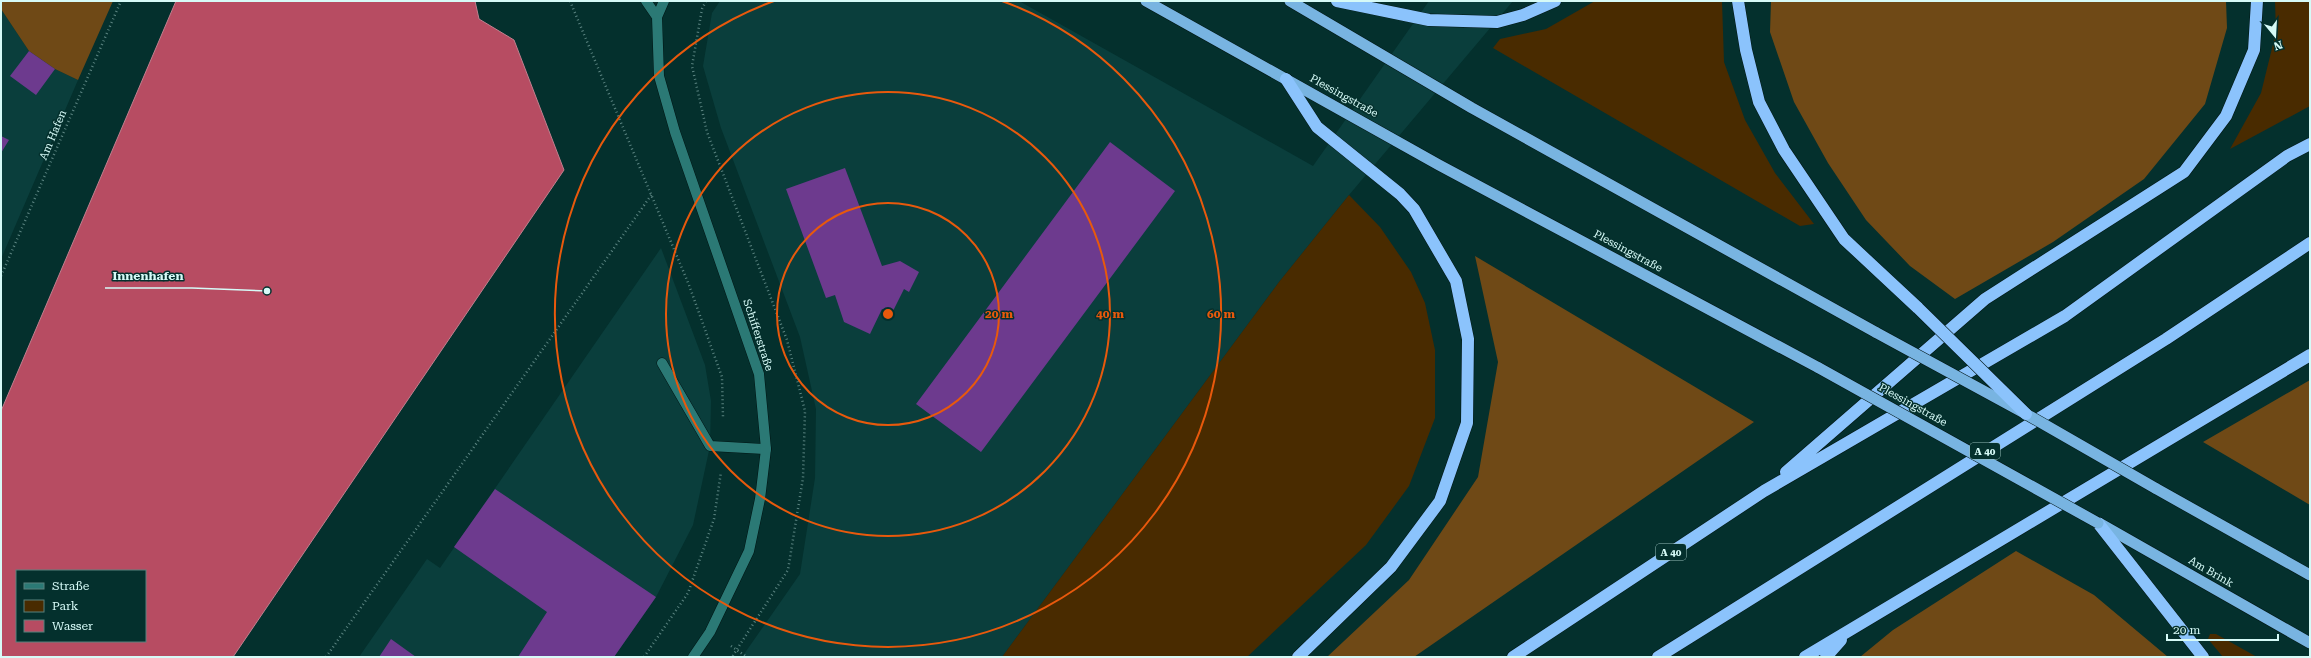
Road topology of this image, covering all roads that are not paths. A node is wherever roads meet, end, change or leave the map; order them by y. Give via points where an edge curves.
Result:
1 (646, 1) edge
2 (664, 1) edge
3 (1146, 1) edge
4 (1290, 1) edge
5 (1337, 1) edge
6 (1555, 1) edge
7 (1738, 1) edge
8 (2257, 1) edge
9 (657, 17) junction
10 (1286, 79) junction
11 (2310, 144) edge
12 (2310, 243) edge
13 (2310, 355) edge
14 (662, 363) dead end
15 (2026, 414) junction
16 (766, 449) junction
17 (1764, 492) junction
18 (2098, 523) junction
19 (2310, 575) edge
20 (1849, 631) junction
21 (2310, 643) edge
22 (693, 657) edge
23 (1298, 657) edge
24 (1513, 657) edge
25 (1658, 657) edge
26 (1805, 657) edge
27 (1826, 657) edge
28 (2203, 657) edge

1 - 9 street
2 - 9 street
3 - 10 highway, Plessingstraße
4 - 15 highway, bridge via 1472,108
5 - 6 highway via 1428,20 1497,22 1523,15
7 - 15 highway, bridge via 1746,50 1759,102 1784,150 1844,239
8 - 17 highway via 2254,50 2226,116 2184,172 1985,299
9 - 16 street, Schifferstraße via 659,76 675,132 759,374
10 - 18 highway, Plessingstraße, bridge via 1439,165 1819,368
10 - 23 highway via 1317,127 1400,194 1414,209 1456,281 1468,339 1467,424 1440,501 1391,567
11 - 17 highway, A 40 via 2287,156 2065,316
12 - 25 highway, A 40 via 2166,339
13 - 20 highway
14 - 16 street via 710,446
15 - 19 highway, bridge
16 - 22 street, Schifferstraße via 760,499 749,551 710,632
17 - 24 highway, A 40
18 - 21 highway, Am Brink
18 - 28 highway
20 - 26 highway
20 - 27 highway

